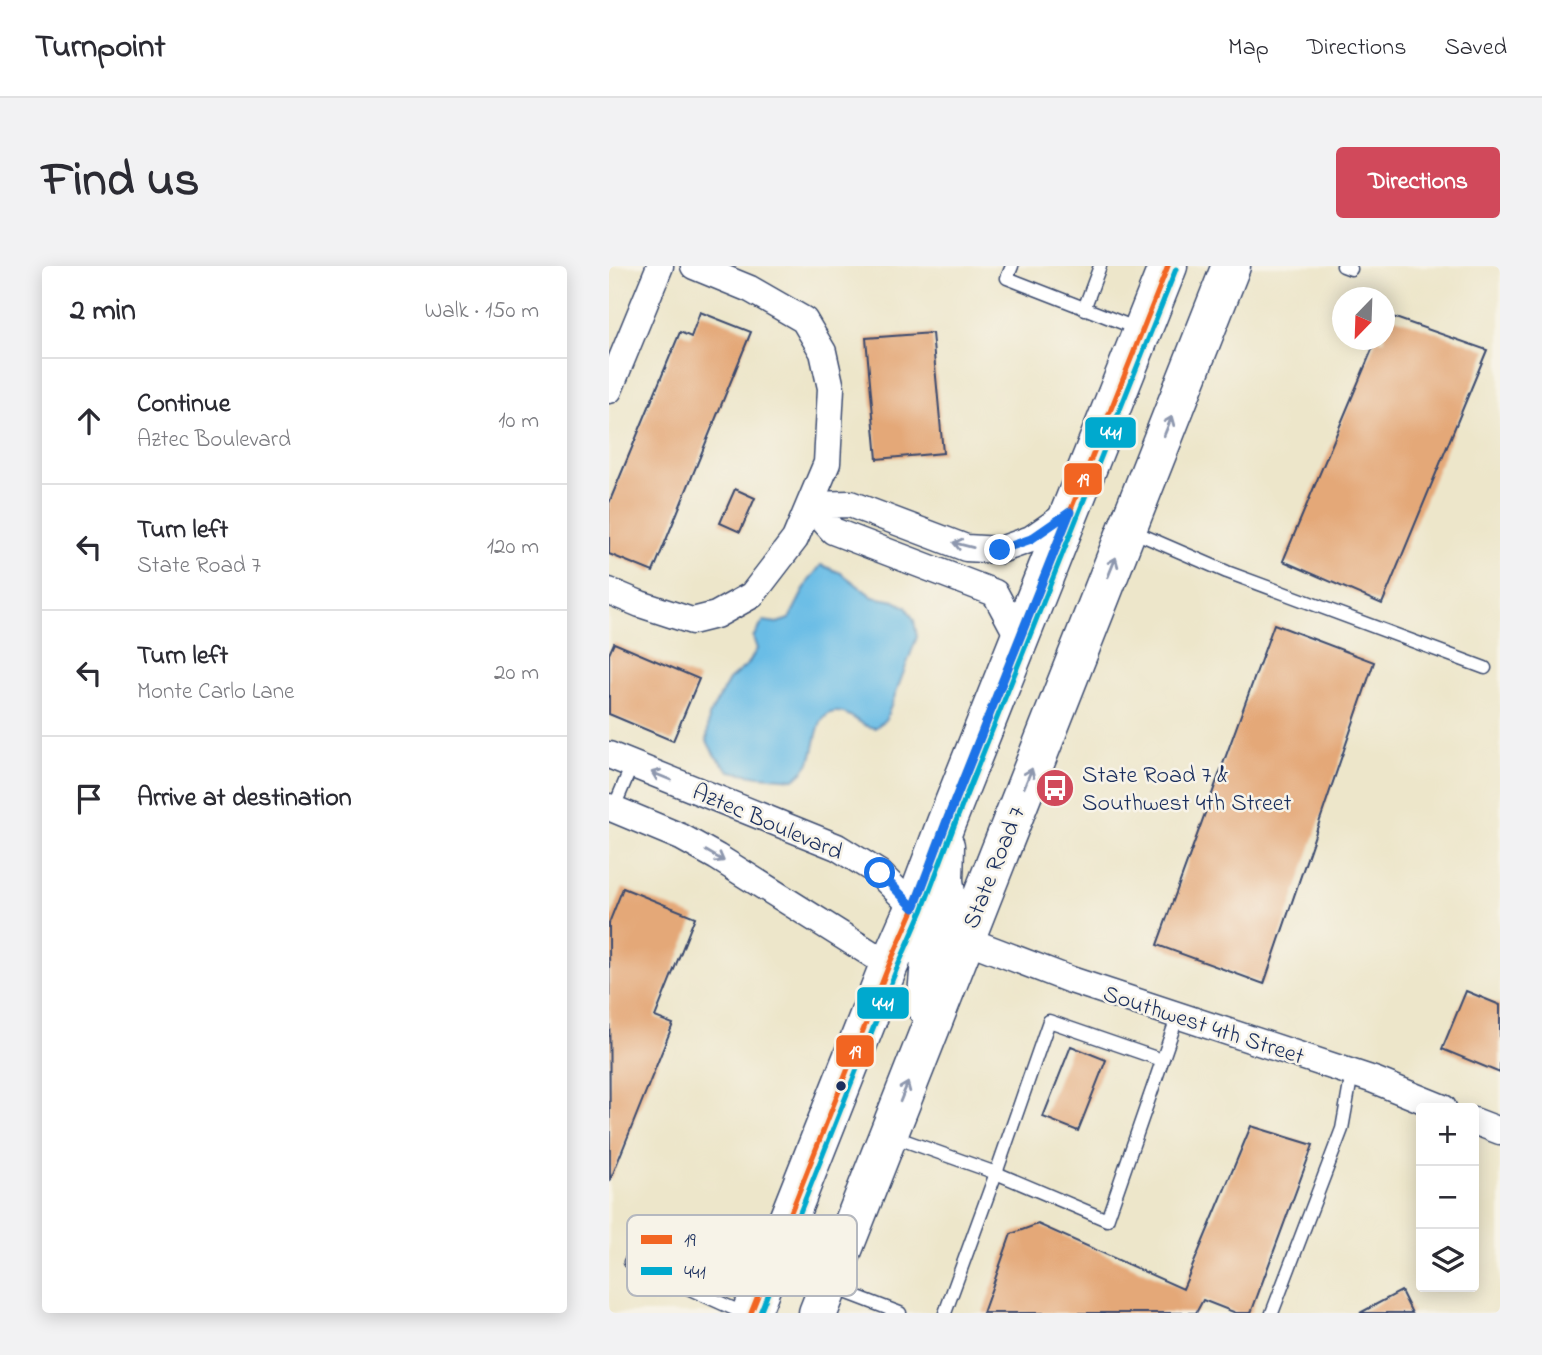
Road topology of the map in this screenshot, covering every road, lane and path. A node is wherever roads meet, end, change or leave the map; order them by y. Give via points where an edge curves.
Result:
1 (660, 266) edge
2 (694, 266) edge
3 (1012, 266) edge
4 (1100, 266) edge
5 (1168, 266) edge
6 (1231, 266) edge
7 (1084, 309) junction
8 (1142, 331) junction
9 (609, 390) edge
10 (810, 505) junction
11 (1070, 512) junction
12 (1127, 528) junction
13 (881, 533) junction
14 (609, 591) edge
15 (1020, 638) junction
16 (1485, 668) dead end
17 (621, 760) edge
18 (610, 812) edge
19 (946, 823) junction
20 (914, 908) junction
21 (964, 939) junction
22 (889, 965) junction
23 (1178, 1015) junction
24 (922, 1047) junction
25 (1162, 1060) junction
26 (1352, 1073) junction
27 (1431, 1103) edge
28 (1479, 1123) edge
29 (1500, 1131) edge
30 (887, 1134) junction
31 (996, 1173) junction
32 (790, 1215) edge
33 (856, 1215) edge
34 (705, 1296) edge
35 (823, 1299) edge
36 (743, 1313) edge
37 (900, 1313) edge
38 (945, 1313) edge
39 (1272, 1313) edge

1 - 9 street
2 - 10 street via 750,289 804,320 823,352 831,388 827,463
3 - 7 lane via 1007,278
4 - 7 lane
5 - 8 main road
12 -> 6 main road, State Road 7
7 - 8 lane
8 - 11 main road
10 - 13 street via 833,531
10 - 14 street via 795,539 751,595 716,615 692,621
11 -> 13 street via 1031,539 1000,550
11 - 15 main road
12 - 16 lane via 1227,572
21 -> 12 main road, State Road 7
13 - 15 street via 995,593
15 - 19 main road
17 - 18 lane
20 -> 17 street, Aztec Boulevard via 880,873 837,847
18 -> 22 street, Aztec Boulevard via 681,837
19 - 20 main road
19 - 21 main road via 944,881 949,913
20 - 22 main road
20 - 24 main road via 930,961
21 - 23 street, Southwest 4th Street
21 - 24 main road, State Road 7
22 - 32 main road
23 - 25 lane
23 - 26 street, Southwest 4th Street
30 -> 24 main road, State Road 7
25 - 31 lane via 1049,1021
25 - 31 lane via 1107,1220
26 - 27 street, Southwest 4th Street
26 - 39 lane via 1342,1129
28 - 29 street
30 - 31 lane
30 - 33 main road, State Road 7
31 - 38 lane
34 - 36 lane
35 - 37 lane

